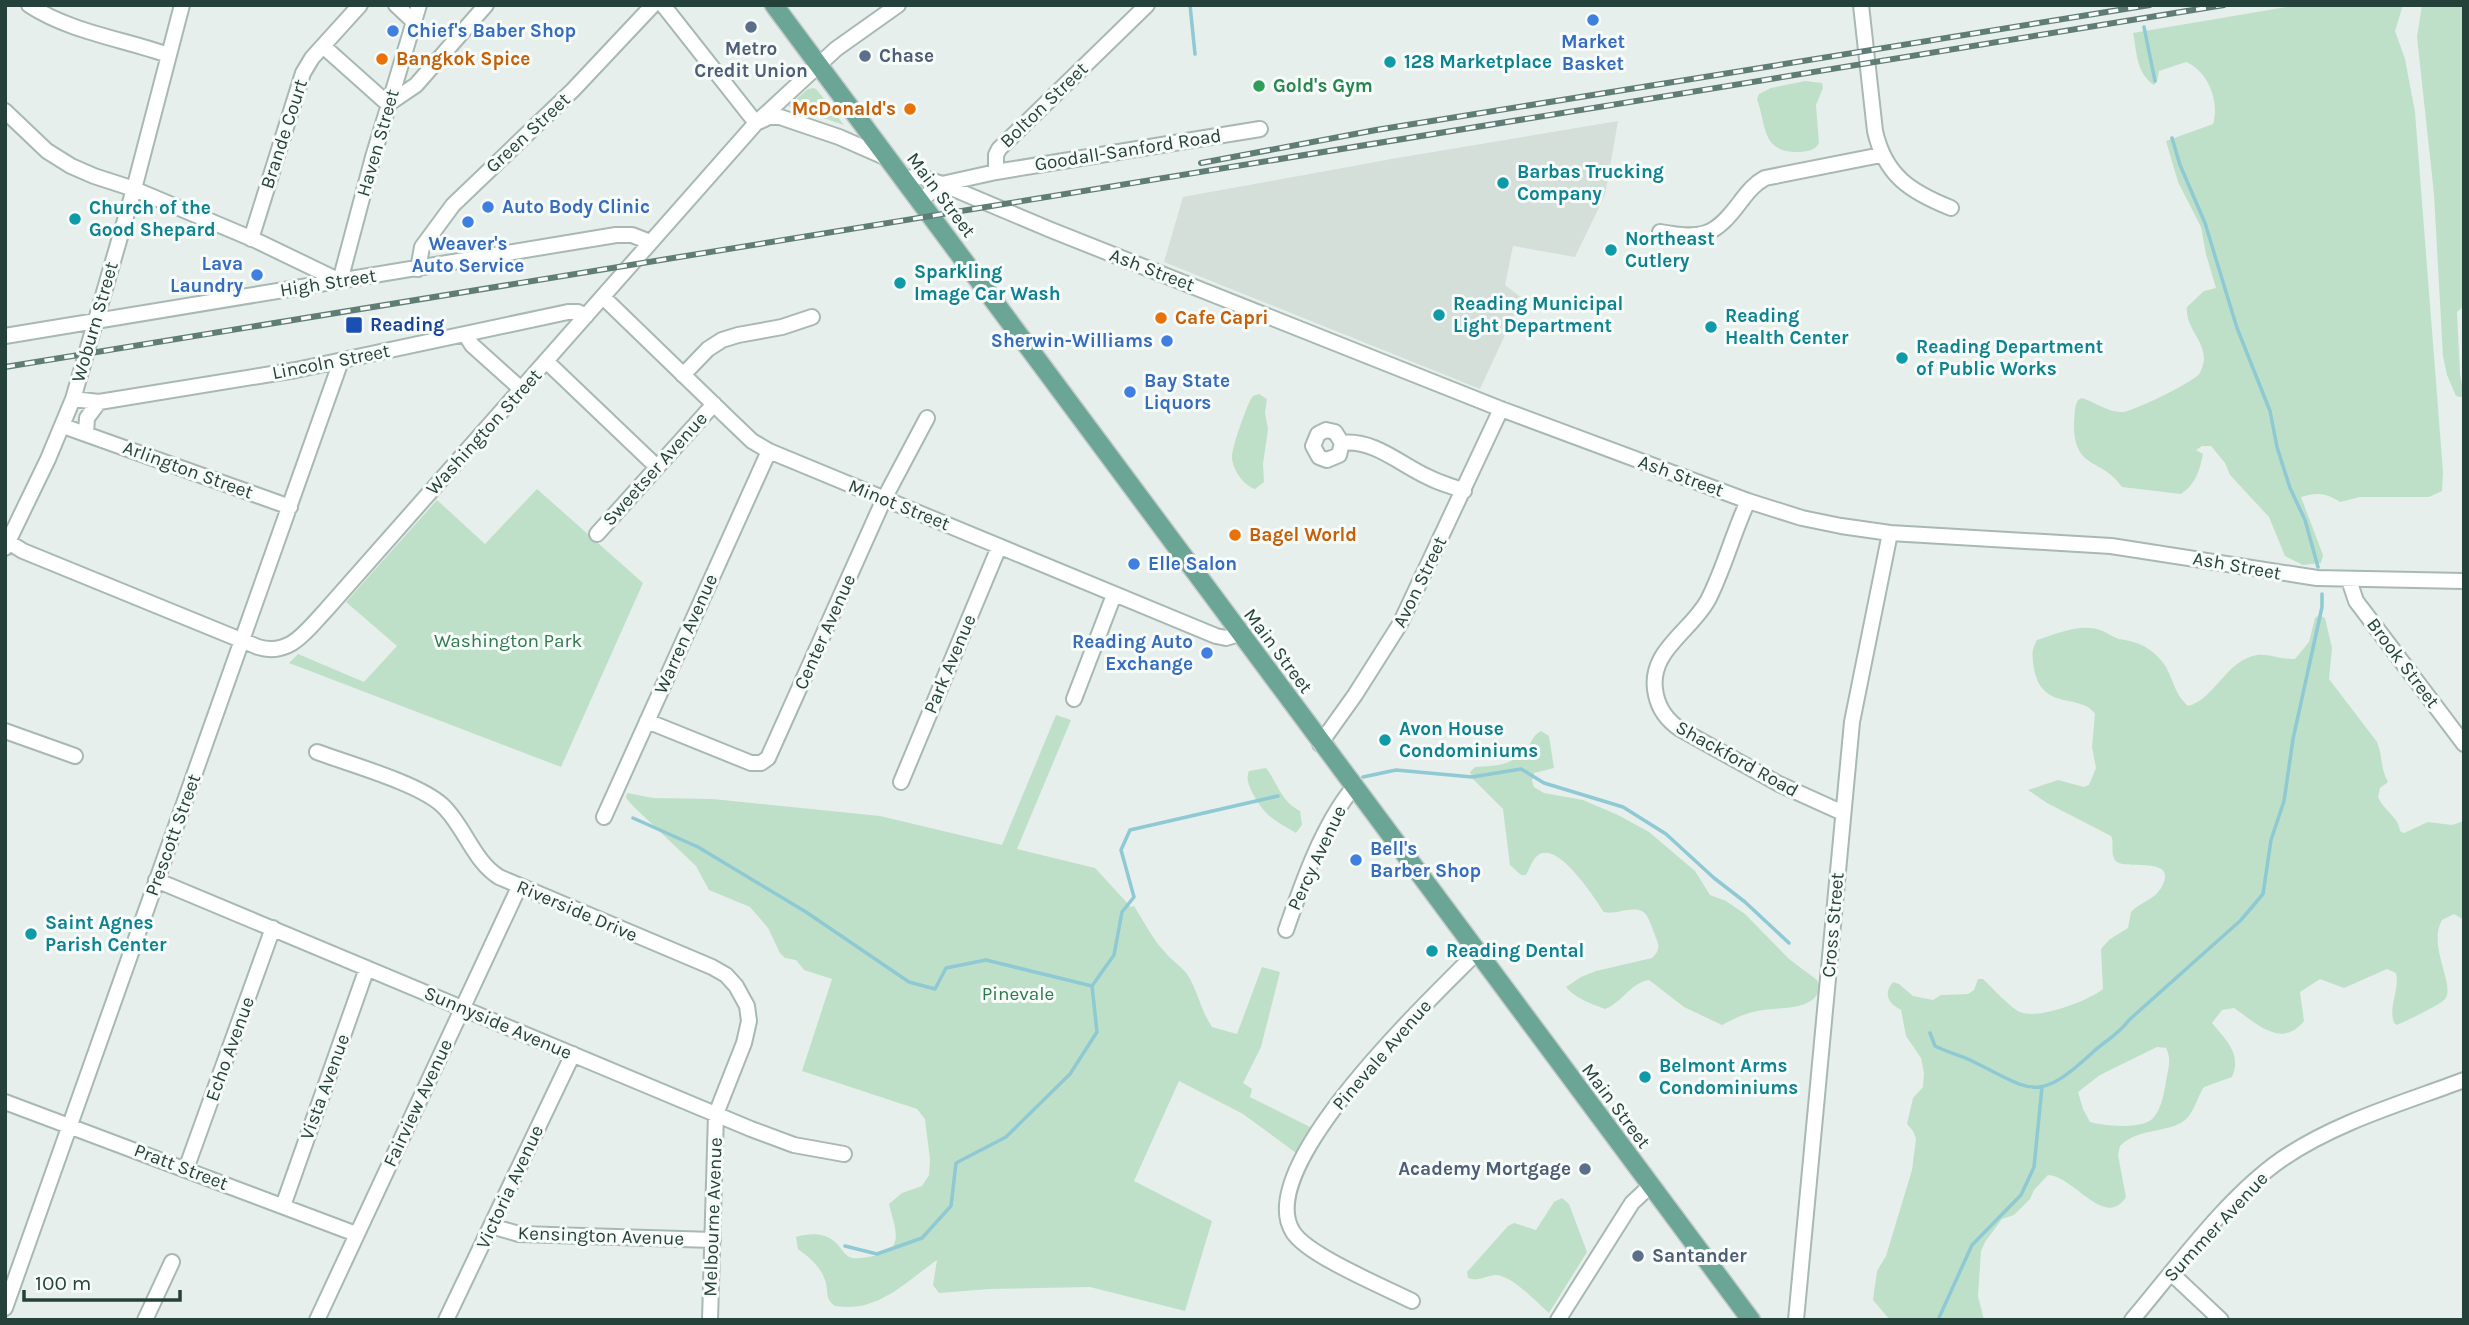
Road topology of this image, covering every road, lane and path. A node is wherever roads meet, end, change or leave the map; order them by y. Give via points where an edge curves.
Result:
1 (29, 5) edge
2 (182, 5) edge
3 (360, 5) edge
4 (396, 5) edge
5 (419, 5) edge
6 (486, 5) edge
7 (653, 5) edge
8 (663, 5) edge
9 (774, 5) edge
10 (898, 5) edge
11 (1147, 5) edge
12 (1861, 5) edge
13 (413, 21) junction
14 (323, 46) junction
15 (168, 55) junction
16 (819, 64) junction
17 (388, 104) junction
18 (5, 111) edge
19 (756, 123) junction
20 (1259, 129) dead end
21 (1881, 155) junction
22 (887, 158) junction
23 (996, 172) junction
24 (902, 178) junction
25 (942, 184) junction
26 (134, 189) junction
27 (919, 201) junction
28 (1951, 208) dead end
29 (1660, 232) dead end
30 (251, 239) junction
31 (650, 242) junction
32 (418, 269) junction
33 (340, 281) junction
34 (603, 297) junction
35 (586, 316) junction
36 (812, 317) dead end
37 (95, 321) junction
38 (465, 334) junction
39 (5, 336) edge
40 (341, 361) junction
41 (546, 361) junction
42 (683, 375) junction
43 (521, 389) junction
44 (73, 399) junction
45 (99, 402) junction
46 (714, 404) junction
47 (1501, 409) junction
48 (927, 418) dead end
49 (63, 426) junction
50 (86, 434) junction
51 (1342, 443) dead end
52 (768, 451) junction
53 (657, 467) junction
54 (1464, 491) junction
55 (884, 499) junction
56 (1748, 501) junction
57 (290, 506) junction
58 (1890, 533) junction
59 (597, 534) dead end
60 (6, 544) edge
61 (999, 547) junction
62 (2349, 580) junction
63 (2464, 581) edge
64 (1114, 594) junction
65 (1239, 634) junction
66 (242, 641) junction
67 (1074, 699) dead end
68 (647, 721) junction
69 (5, 731) edge
70 (1320, 744) junction
71 (2464, 744) edge
72 (317, 752) dead end
73 (75, 756) dead end
74 (901, 782) dead end
75 (1353, 788) junction
76 (1843, 813) junction
77 (604, 817) dead end
78 (156, 880) junction
79 (519, 887) junction
80 (273, 928) junction
81 (1286, 930) dead end
82 (1476, 953) junction
83 (367, 968) junction
84 (463, 1007) junction
85 (573, 1054) junction
86 (2464, 1080) edge
87 (5, 1102) edge
88 (716, 1114) junction
89 (71, 1125) junction
90 (844, 1154) dead end
91 (186, 1169) junction
92 (1650, 1185) junction
93 (283, 1206) junction
94 (491, 1226) junction
95 (356, 1234) junction
96 (713, 1240) junction
97 (172, 1262) dead end
98 (2172, 1274) junction
99 (1412, 1301) dead end
100 (5, 1308) edge
101 (145, 1320) edge
102 (317, 1320) edge
103 (446, 1320) edge
104 (710, 1320) edge
105 (1558, 1320) edge
106 (1751, 1320) edge
107 (1796, 1320) edge
108 (2132, 1320) edge
109 (2221, 1320) edge

1 - 15 street
2 - 15 street, Woburn Street
3 - 14 street, Brande Court
4 - 13 street
5 - 13 street, Haven Street
6 - 17 street via 419,81
7 - 32 street, Green Street via 573,90 453,205 422,247
8 - 19 street
9 - 16 main road, Main Street
10 - 16 street, Washington Street
11 - 23 street, Bolton Street via 998,150
12 - 21 street
13 - 17 street, Haven Street
14 - 17 street
14 - 30 street, Brande Court via 297,88
15 - 26 street, Woburn Street
16 - 19 street, Washington Street
16 - 22 main road, Main Street
17 - 33 street, Haven Street
18 - 26 street via 63,162
19 - 22 street via 780,117
19 - 31 street, Washington Street
20 - 23 street, Goodall-Sanford Road
21 - 28 street via 1911,189
21 - 29 street via 1765,178 1723,223 1706,234
22 - 24 main road, Main Street
23 - 25 street, Bolton Street
24 - 25 street, Ash Street via 922,177
24 - 27 main road, Main Street
25 - 27 street
25 - 47 street, Ash Street
26 - 30 street
26 - 37 street, Woburn Street
27 - 65 main road, Main Street
30 - 33 street
31 - 32 street, High Street via 620,234
31 - 34 street, Washington Street
32 - 33 street, High Street
33 - 37 street, High Street
34 - 35 street, Washington Street
34 - 42 street, Minot Street
35 - 38 street, Lincoln Street via 568,312
35 - 41 street, Washington Street
36 - 42 street via 722,340
37 - 39 street, High Street
37 - 44 street, Woburn Street
38 - 40 street, Lincoln Street
38 - 43 street
40 - 45 street, Lincoln Street
40 - 57 street, Prescott Street
41 - 43 street, Washington Street
41 - 53 street
42 - 46 street, Minot Street
43 - 66 street, Washington Street via 298,640 273,650
44 - 45 street, Lincoln Street
44 - 49 street, Woburn Street
45 - 50 street via 88,418
46 - 52 street, Minot Street
46 - 53 street, Sweetser Avenue
47 - 54 street, Avon Street
47 - 56 street, Ash Street
48 - 55 street, Center Avenue
49 - 50 street, Arlington Street
49 - 60 street, Woburn Street
50 - 57 street, Arlington Street
51 - 54 street via 1355,442 1380,451 1426,477
52 - 55 street, Minot Street
52 - 68 street, Warren Avenue
53 - 59 street, Sweetser Avenue
54 - 70 street, Avon Street via 1400,624
55 - 61 street, Minot Street
55 - 68 street, Center Avenue via 770,755 761,763 751,763
56 - 58 street, Ash Street via 1821,522
56 - 76 street, Shackford Road via 1708,599 1657,666 1656,698 1680,729
57 - 66 street, Prescott Street
58 - 62 street, Ash Street via 2111,546
58 - 76 street, Cross Street via 1852,722
60 - 66 street, Washington Street
61 - 64 street, Minot Street
61 - 74 street, Park Avenue
62 - 63 street, Ash Street
62 - 71 street, Brook Street via 2357,603
64 - 65 street, Minot Street via 1216,636
64 - 67 street
65 - 70 main road, Main Street
66 - 78 street, Prescott Street
68 - 77 street, Warren Avenue
69 - 73 street
70 - 75 main road, Main Street
72 - 79 street, Riverside Drive via 429,795 452,816 491,871
75 - 81 street, Percy Avenue via 1329,826
75 - 82 main road, Main Street
76 - 107 street, Cross Street
78 - 80 street, Sunnyside Avenue
78 - 89 street, Prescott Street
79 - 84 street, Fairview Avenue
79 - 88 street, Riverside Drive via 712,967 736,986 747,1006 748,1029
80 - 83 street, Sunnyside Avenue
80 - 91 street, Echo Avenue
82 - 92 main road, Main Street
82 - 99 street, Pinevale Avenue via 1350,1086 1310,1146 1288,1195 1290,1227 1307,1247
83 - 84 street, Sunnyside Avenue
83 - 93 street, Vista Avenue
84 - 85 street, Sunnyside Avenue
84 - 95 street, Fairview Avenue
85 - 88 street, Sunnyside Avenue
85 - 94 street, Victoria Avenue
86 - 98 street, Summer Avenue via 2338,1129 2291,1153 2257,1179
87 - 89 street, Pratt Street
88 - 90 street, Sunnyside Avenue via 794,1145
88 - 96 street, Melbourne Avenue
89 - 91 street, Pratt Street
89 - 100 street, Prescott Street
91 - 93 street, Pratt Street
92 - 105 street via 1632,1203
92 - 106 main road, Main Street
93 - 95 street, Pratt Street
94 - 96 street, Kensington Avenue via 519,1234
94 - 103 street, Victoria Avenue
95 - 102 street, Fairview Avenue
96 - 104 street, Melbourne Avenue
97 - 101 street
98 - 108 street, Summer Avenue
98 - 109 street

